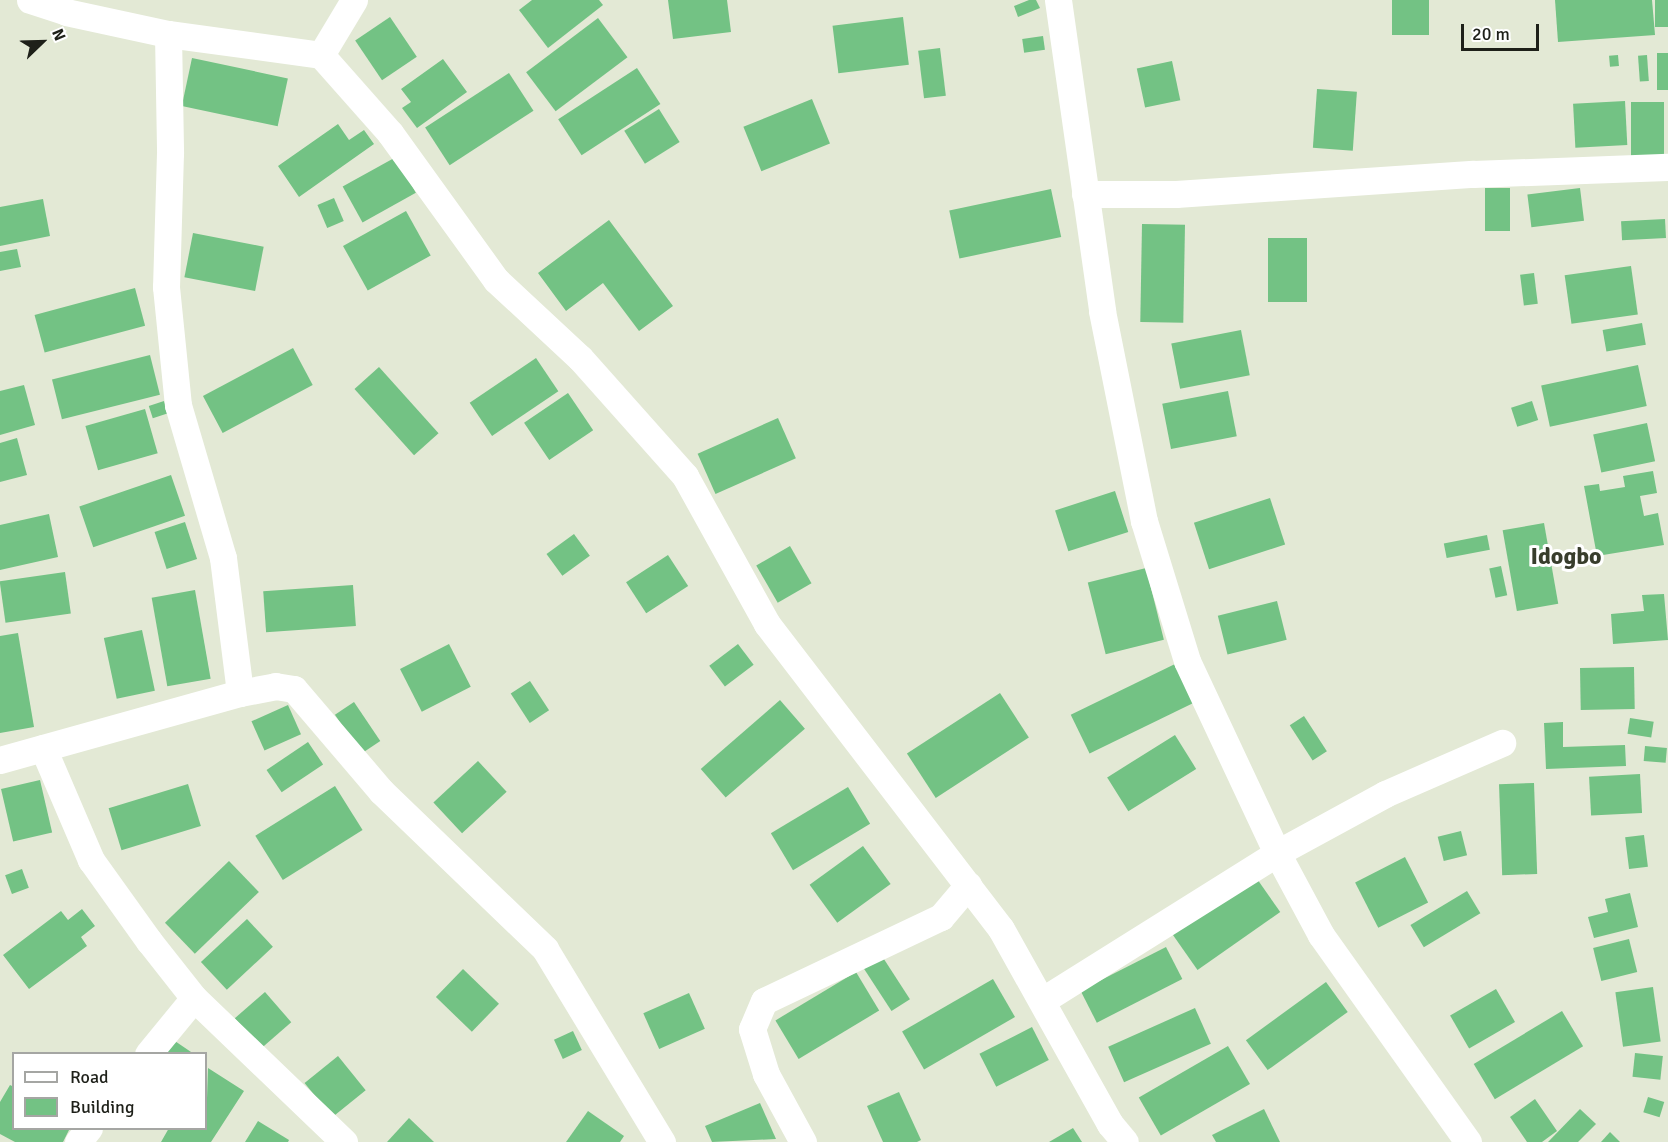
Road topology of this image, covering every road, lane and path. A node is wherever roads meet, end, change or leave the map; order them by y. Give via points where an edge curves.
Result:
1 (30, 0) edge
2 (354, 0) edge
3 (1058, 0) edge
4 (168, 33) junction
5 (321, 55) junction
6 (1668, 167) edge
7 (1085, 194) junction
8 (240, 693) junction
9 (1502, 743) dead end
10 (43, 748) junction
11 (0, 760) edge
12 (1277, 853) junction
13 (968, 885) junction
14 (194, 998) junction
15 (1043, 1000) junction
16 (149, 1052) edge
17 (344, 1142) edge
18 (662, 1142) edge
19 (803, 1142) edge
20 (1125, 1142) edge
21 (1468, 1142) edge

1 - 4 street via 66,12
2 - 5 street
3 - 7 street
4 - 5 street
4 - 8 street via 166,287 178,405 223,558
5 - 13 street via 390,133 496,280 580,358 685,476 767,624
6 - 7 street via 1485,174 1176,194
7 - 12 street via 1102,311 1144,521 1187,661
8 - 10 street
8 - 18 street via 275,686 294,688 381,791 545,949
9 - 12 street via 1385,794
10 - 11 street
10 - 14 street via 91,860
12 - 15 street
12 - 21 street via 1321,935
13 - 15 street via 1001,929
13 - 19 street via 941,916 764,1001 752,1029 766,1074
14 - 16 street
14 - 17 street
15 - 20 street via 1110,1124

